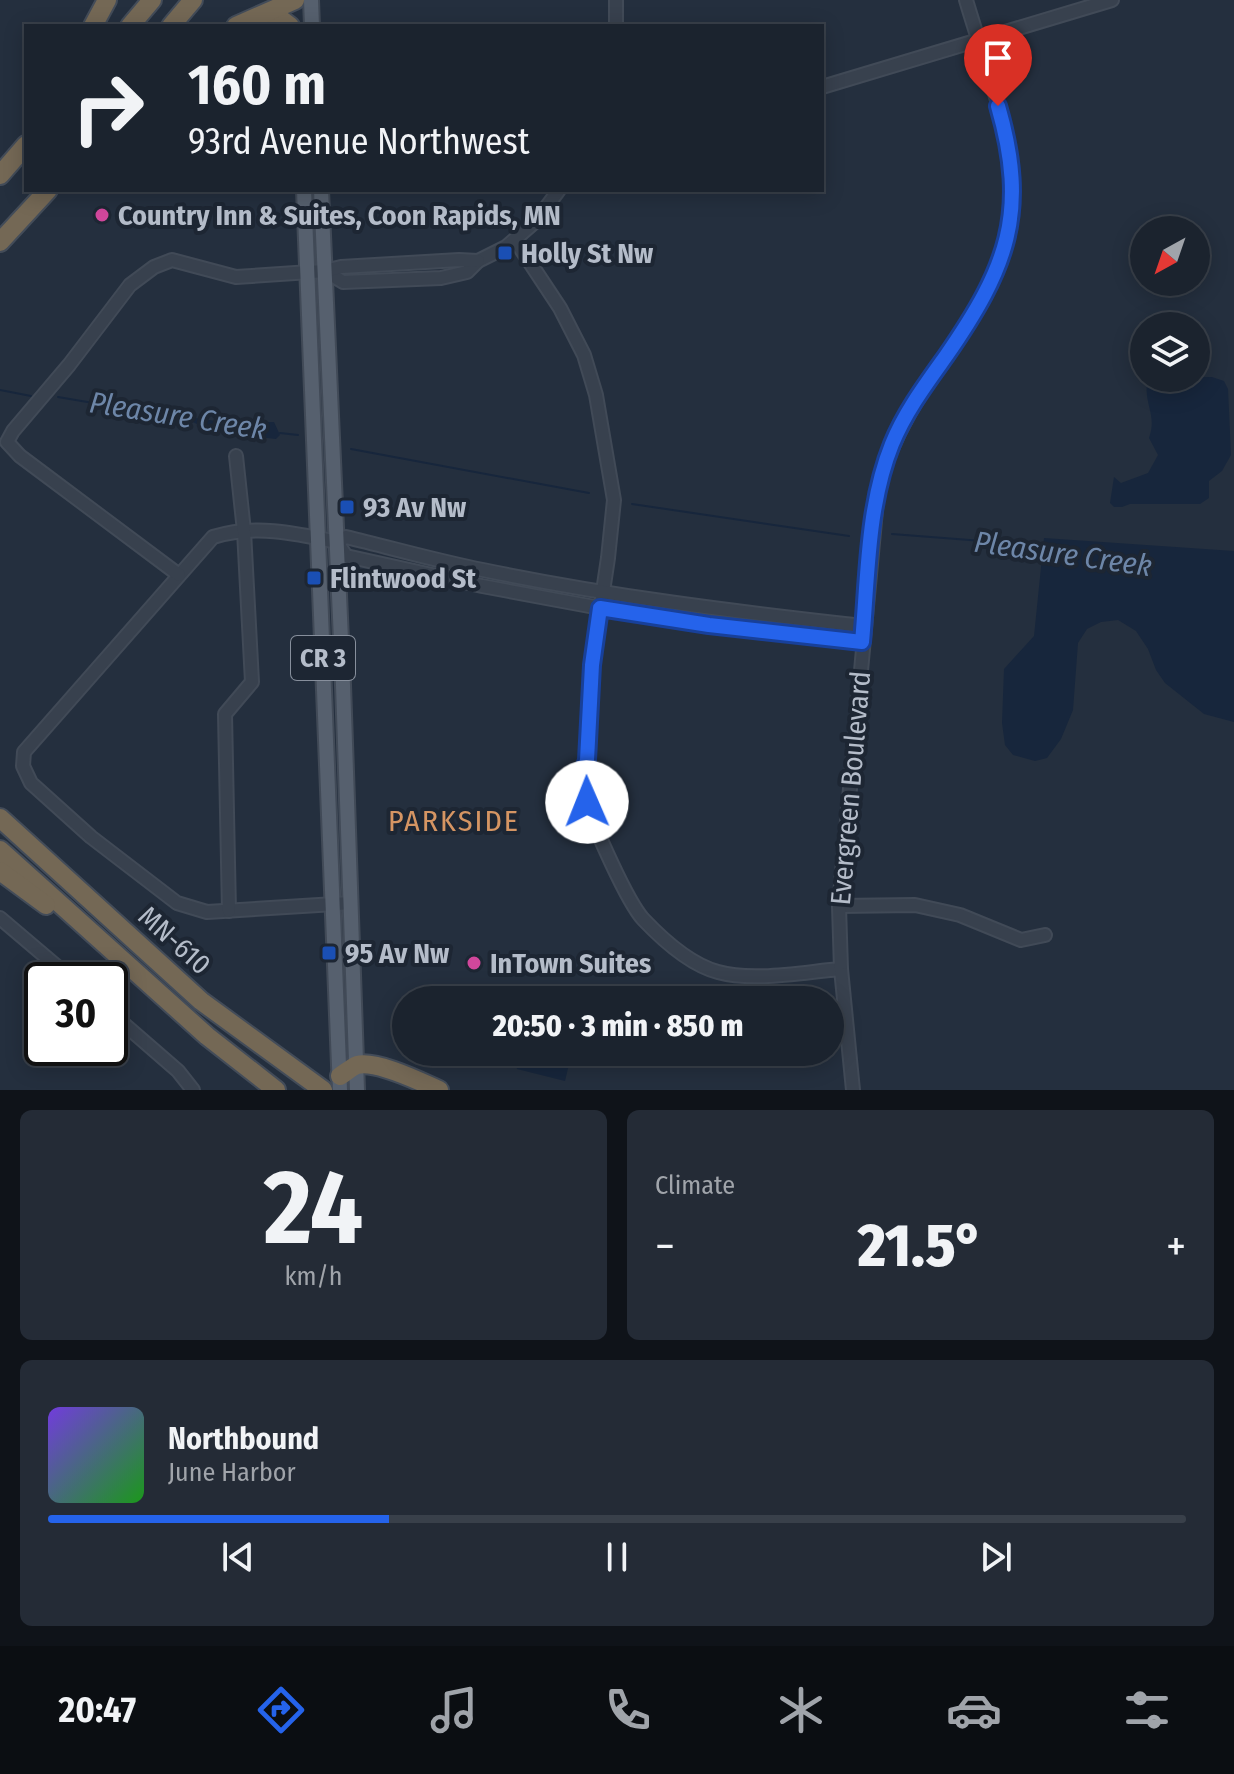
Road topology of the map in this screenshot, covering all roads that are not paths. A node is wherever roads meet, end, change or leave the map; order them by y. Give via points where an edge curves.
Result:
1 (107, 0) edge
2 (152, 0) edge
3 (193, 0) edge
4 (293, 0) edge
5 (311, 0) edge
6 (616, 0) edge
7 (966, 0) edge
8 (1112, 0) edge
9 (253, 17) junction
10 (94, 24) edge
11 (132, 24) edge
12 (173, 24) edge
13 (240, 24) edge
14 (289, 24) edge
15 (292, 24) edge
16 (312, 24) edge
17 (616, 24) edge
18 (978, 40) junction
19 (824, 86) edge
20 (24, 147) edge
21 (0, 175) edge
22 (30, 192) edge
23 (46, 192) edge
24 (304, 192) edge
25 (321, 192) edge
26 (558, 192) edge
27 (0, 227) edge
28 (515, 240) junction
29 (0, 242) edge
30 (325, 271) junction
31 (308, 272) junction
32 (236, 456) dead end
33 (244, 531) junction
34 (319, 538) junction
35 (337, 542) junction
36 (179, 575) junction
37 (603, 592) junction
38 (600, 608) junction
39 (863, 626) junction
40 (862, 642) junction
41 (0, 818) edge
42 (0, 850) edge
43 (0, 871) edge
44 (351, 903) junction
45 (335, 904) junction
46 (839, 906) junction
47 (229, 911) junction
48 (0, 918) edge
49 (1045, 935) dead end
50 (97, 937) junction
51 (52, 962) edge
52 (841, 969) junction
53 (128, 1028) edge
54 (358, 1065) junction
55 (340, 1083) edge
56 (193, 1090) edge
57 (276, 1090) edge
58 (323, 1090) edge
59 (357, 1090) edge
60 (439, 1090) edge
61 (853, 1090) edge

1 - 10 highway
2 - 11 highway
3 - 12 highway
4 - 9 highway
4 - 15 main road
5 - 16 main road
6 - 17 street
7 - 18 street, Evergreen Boulevard
8 - 18 street
9 - 13 highway
9 - 14 highway via 274,14
18 - 19 street
18 - 39 street, Evergreen Boulevard via 1010,153 1009,236 987,293 905,417 885,463 874,512
20 - 21 highway
22 - 27 highway
23 - 29 highway
24 - 31 main road, CR 3
25 - 30 main road, CR 3
26 - 28 street
28 - 30 street via 467,272 441,278 343,282
28 - 37 street via 564,315 596,395 614,500
30 - 31 street
30 - 35 main road, CR 3
31 - 34 main road, CR 3
31 - 36 street via 236,277 172,260 154,267 130,285 7,442
32 - 33 street
33 - 34 street via 286,530
33 - 36 street via 213,537
33 - 47 street via 252,682 225,714
34 - 35 street
34 - 45 main road, CR 3
35 - 37 street via 346,537 485,571
35 - 38 street via 346,556
35 - 44 main road, CR 3
36 - 47 street via 24,752 23,766 31,783 91,837 177,903 207,912
37 - 38 street
37 - 39 street
38 - 40 street
38 - 52 street via 584,784 590,810 637,911 688,957 715,971 750,976
39 - 40 street, Evergreen Boulevard
40 - 46 street, Evergreen Boulevard
41 - 58 highway, MN-610 via 201,1001
42 - 50 highway, MN-610
43 - 50 highway
44 - 45 street
44 - 54 main road, CR 3
45 - 47 street
45 - 55 main road, CR 3
46 - 49 street via 915,905 960,915 1021,940
46 - 52 street, Evergreen Boulevard
48 - 51 street
50 - 57 highway, MN-610
52 - 61 street, Evergreen Boulevard
53 - 56 street
54 - 55 highway
54 - 59 main road, CR 3
54 - 60 highway

